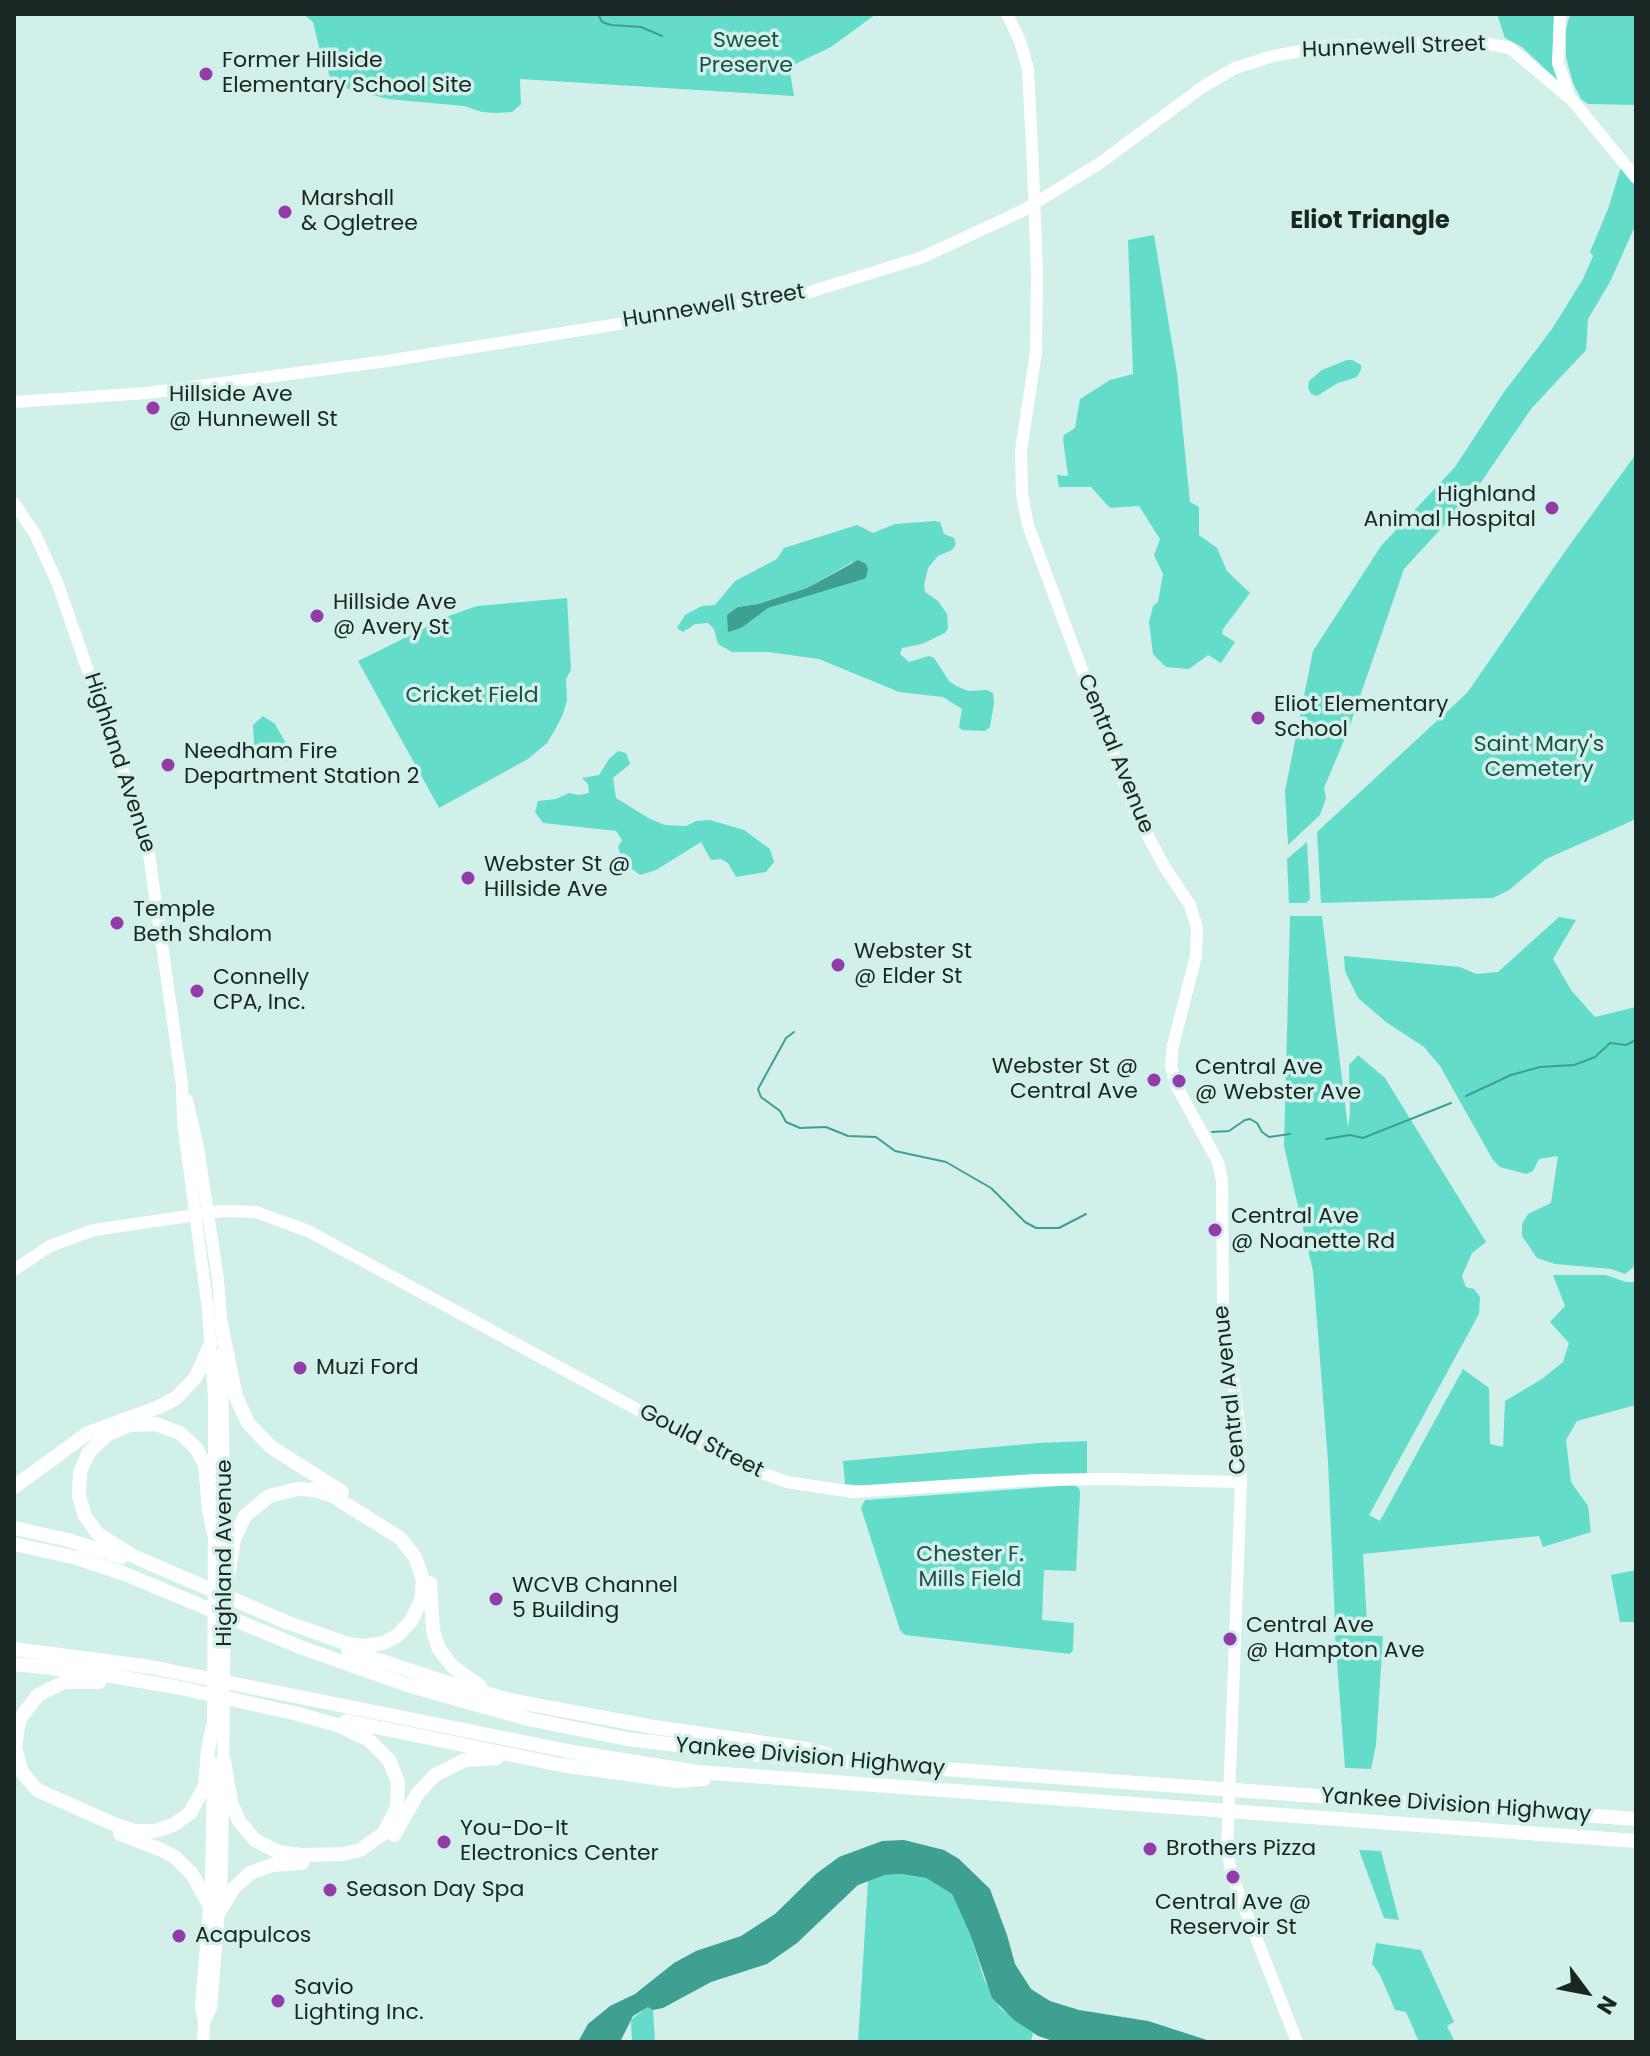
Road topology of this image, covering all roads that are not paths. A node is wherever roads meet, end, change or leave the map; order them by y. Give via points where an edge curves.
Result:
1 (1007, 14) edge
2 (1560, 14) edge
3 (1573, 101) junction
4 (1636, 178) edge
5 (1034, 204) junction
6 (14, 402) edge
7 (14, 503) edge
8 (202, 1213) junction
9 (14, 1270) edge
10 (221, 1324) junction
11 (211, 1343) junction
12 (1241, 1482) junction
13 (14, 1487) edge
14 (14, 1528) edge
15 (214, 1533) junction
16 (14, 1544) edge
17 (193, 1583) junction
18 (223, 1584) junction
19 (286, 1622) junction
20 (14, 1649) edge
21 (14, 1664) edge
22 (537, 1704) junction
23 (213, 1708) junction
24 (298, 1714) junction
25 (224, 1761) junction
26 (538, 1761) junction
27 (863, 1764) junction
28 (14, 1775) edge
29 (741, 1777) junction
30 (1636, 1819) edge
31 (1636, 1841) edge
32 (214, 1910) junction
33 (203, 2042) edge
34 (1297, 2042) edge

1 - 5 main road, Central Avenue via 1028,73
2 - 3 main road via 1558,63
3 - 4 main road, Hunnewell Street
3 - 5 main road, Hunnewell Street via 1517,52 1496,43 1343,45 1293,51 1218,76
5 - 6 main road, Hunnewell Street via 923,257 781,300 147,393
5 - 12 main road, Central Avenue via 1036,352 1023,433 1022,494 1043,568 1131,803 1196,919 1196,956 1171,1071 1221,1171 1223,1306
7 - 8 main road, Highland Avenue via 57,582 146,834 183,1122
8 - 9 main road, Gould Street via 86,1232 50,1246
8 - 10 main road, Highland Avenue
8 - 11 main road, Highland Avenue
8 - 12 main road, Gould Street via 256,1212 308,1231 718,1454 794,1484 859,1492 1027,1480
10 - 18 main road, Highland Avenue
10 - 22 highway via 236,1397 257,1434 275,1451 411,1537 428,1567 433,1631 445,1659 481,1687
11 - 13 highway via 196,1377 180,1395 88,1433
11 - 15 main road, Highland Avenue
12 - 34 main road, Central Avenue via 1227,1851
14 - 17 highway via 94,1548
15 - 17 highway via 205,1465 180,1433 156,1424 130,1425 108,1434 89,1452 78,1490 91,1526 120,1549
15 - 18 main road, Highland Avenue
16 - 27 highway, Yankee Division Highway via 113,1570 359,1669 504,1713 676,1747
17 - 19 highway
18 - 19 highway via 245,1516 263,1499 289,1489 315,1490 339,1499 400,1538 415,1557 423,1580 420,1605 409,1625 391,1639 352,1645
18 - 23 main road, Highland Avenue
18 - 23 main road, Highland Avenue
19 - 22 highway via 416,1673
20 - 29 highway, Yankee Division Highway via 151,1667 610,1759
21 - 23 highway via 112,1675
22 - 27 highway via 806,1749
23 - 23 highway via 206,1782 196,1806 181,1821 155,1831 126,1829 54,1800 35,1788 21,1768 15,1743 19,1720 30,1702 68,1681
23 - 24 highway
23 - 25 main road, Highland Avenue
23 - 32 main road, Highland Avenue
24 - 25 highway via 364,1736 392,1765 399,1788 397,1807 387,1829 371,1844 339,1854 291,1855 268,1848 237,1817
24 - 26 highway
25 - 32 main road, Highland Avenue
26 - 29 highway via 677,1781
26 - 32 highway via 482,1758 451,1765 424,1785 396,1832 378,1850 353,1861 259,1868 239,1881
27 - 30 highway, Yankee Division Highway
28 - 32 highway via 45,1804 170,1854 192,1874
29 - 31 highway, Yankee Division Highway
32 - 33 main road, Highland Avenue via 211,2008

